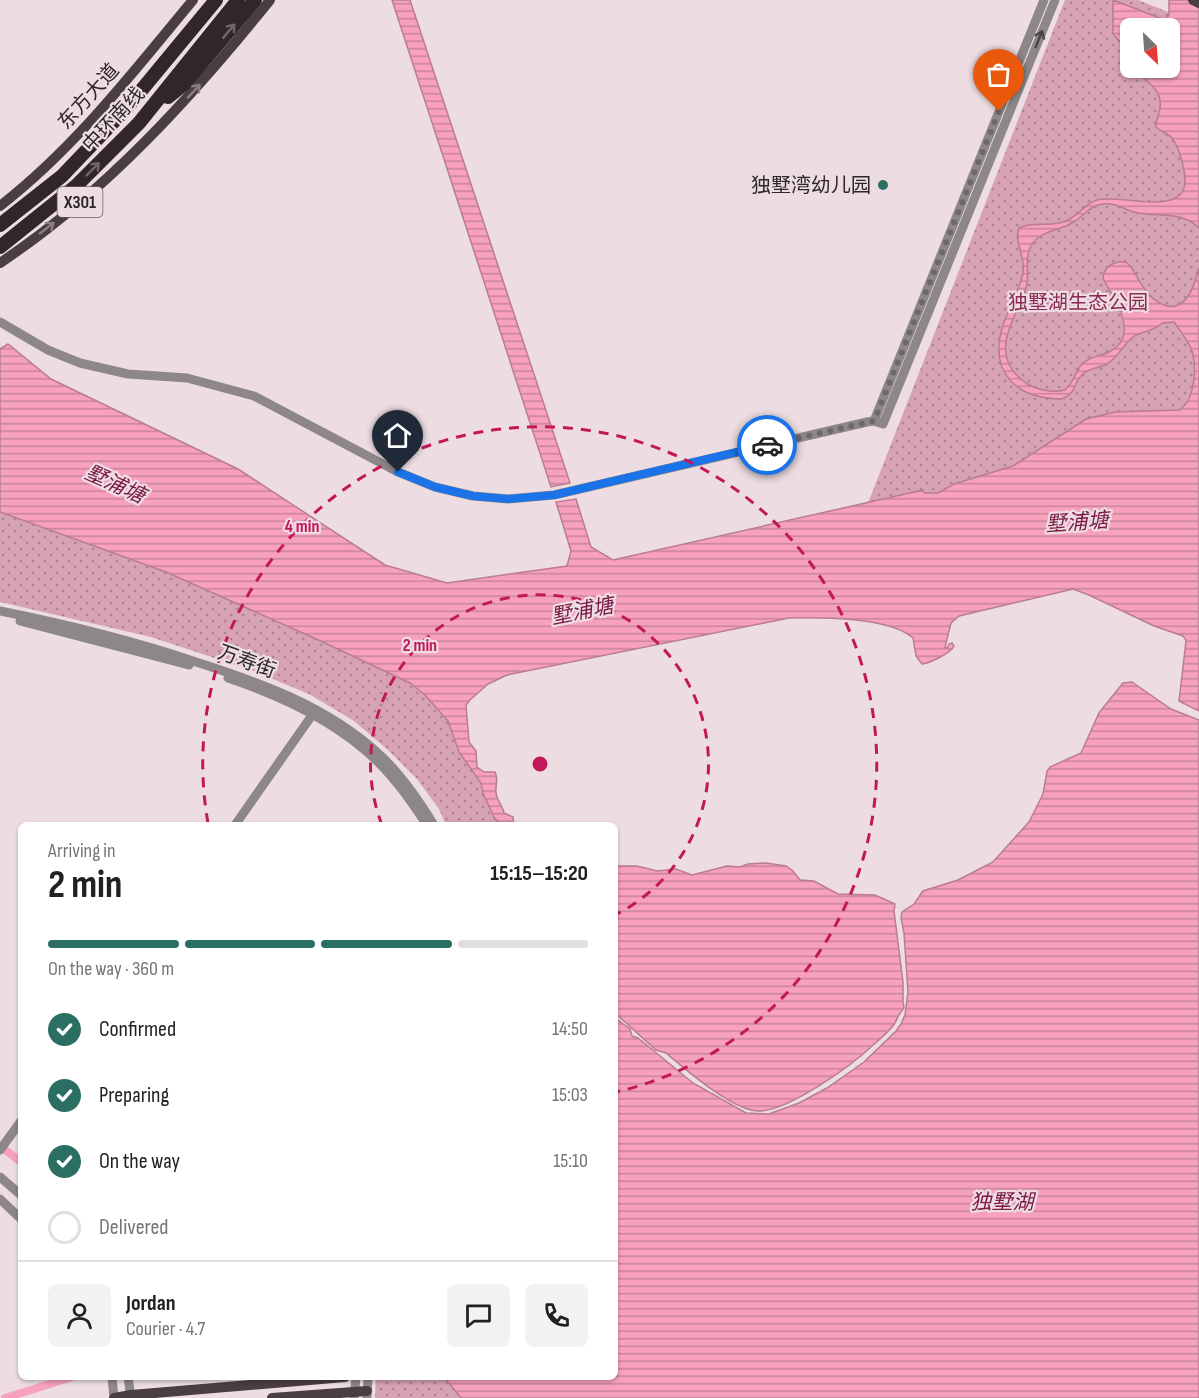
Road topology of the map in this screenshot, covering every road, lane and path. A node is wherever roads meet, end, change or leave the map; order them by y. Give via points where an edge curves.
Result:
1 (193, 0) edge
2 (210, 0) edge
3 (216, 0) edge
4 (238, 0) edge
5 (255, 0) edge
6 (270, 0) edge
7 (1044, 0) edge
8 (1055, 0) edge
9 (1193, 0) edge
10 (1199, 3) edge
11 (183, 40) junction
12 (141, 120) junction
13 (0, 206) edge
14 (0, 225) edge
15 (0, 247) edge
16 (0, 263) edge
17 (0, 322) edge
18 (878, 423) junction
19 (0, 611) edge
20 (0, 616) edge
21 (314, 712) junction
22 (237, 822) edge
23 (425, 822) edge
24 (432, 822) edge
25 (18, 1125) edge
26 (0, 1150) edge
27 (0, 1178) edge
28 (18, 1193) edge
29 (0, 1199) edge
30 (18, 1216) edge
31 (112, 1380) edge
32 (128, 1380) edge
33 (311, 1380) edge
34 (356, 1380) edge
35 (368, 1380) edge
36 (354, 1395) edge
37 (367, 1395) edge
38 (131, 1396) edge
39 (114, 1398) edge
40 (272, 1398) edge

1 - 13 main road, 东方大道 / X301 via 62,152
2 - 11 highway
3 - 11 highway, 中环南线
4 - 12 highway, 中环南线
12 -> 5 highway via 184,84
16 -> 6 main road, X301 via 84,198 153,133 219,64
7 - 18 street
18 -> 8 street
9 - 10 main road
11 - 14 highway, 中环南线 via 125,110 62,176
15 -> 12 highway, 中环南线 via 76,186
17 - 18 street via 48,350 80,363 128,374 187,378 254,396 398,472 435,487 473,496 508,499 554,495
19 - 21 street, 万寿街 via 160,650 249,678
20 - 21 street, 万寿街 via 203,669
21 - 22 street
21 - 23 street, 万寿街 via 378,762
21 - 24 street, 万寿街 via 351,731 379,754 406,783
25 - 26 street
27 - 28 street
29 - 30 street
31 - 39 street
32 - 38 street
33 - 38 main road
34 - 36 street
35 - 37 street
36 - 37 main road
36 - 40 main road
38 - 39 main road

